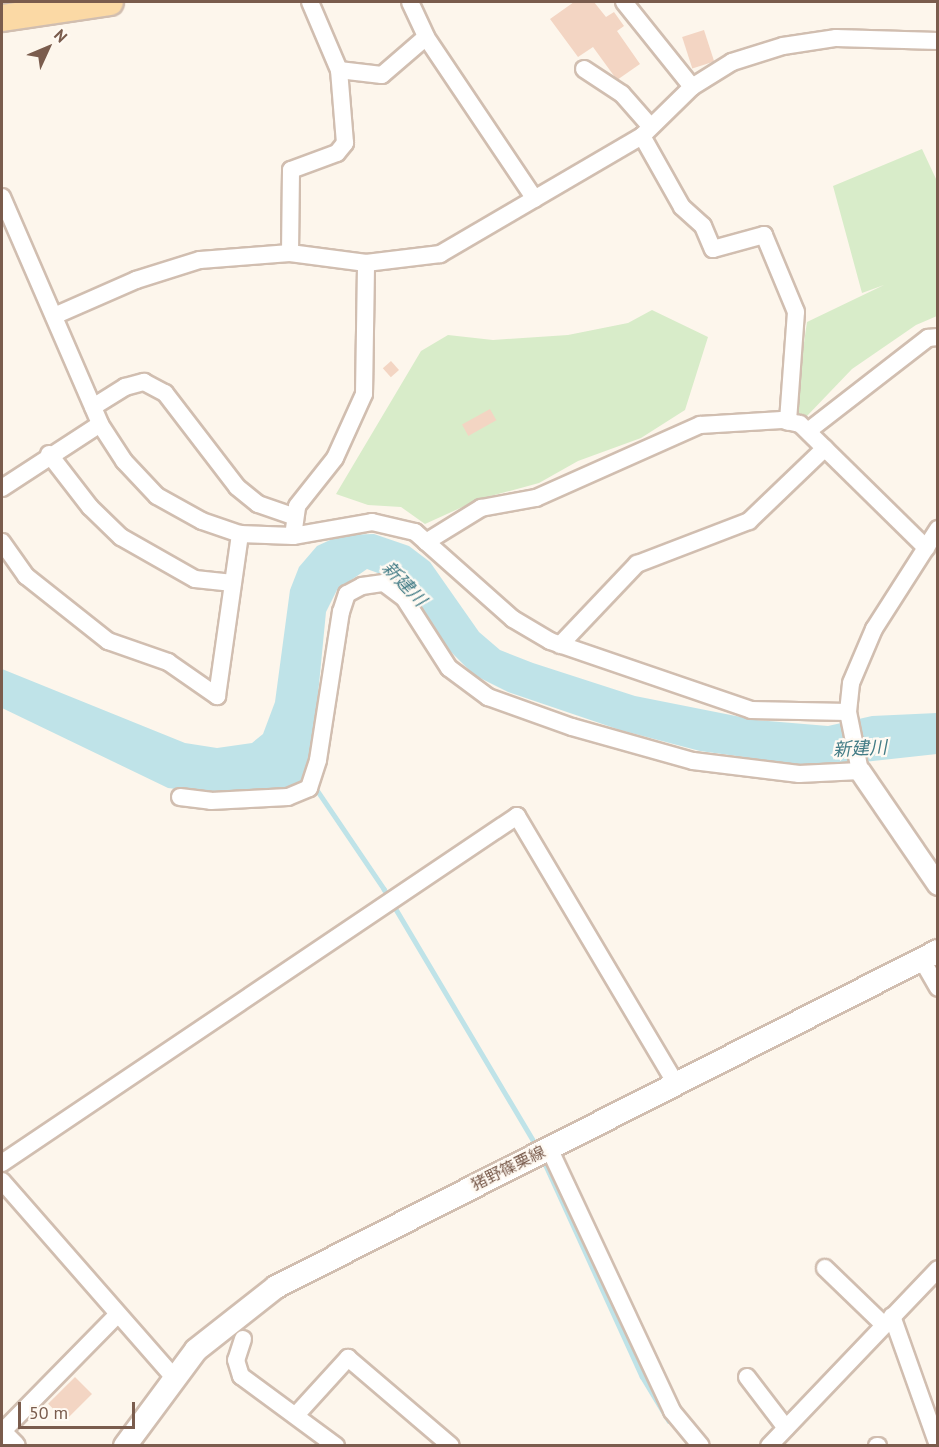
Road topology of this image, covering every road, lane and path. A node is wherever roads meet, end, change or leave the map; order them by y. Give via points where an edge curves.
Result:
1 (110, 2) edge
2 (310, 2) edge
3 (410, 2) edge
4 (624, 2) edge
5 (2, 18) edge
6 (426, 37) junction
7 (938, 41) edge
8 (584, 69) dead end
9 (339, 70) junction
10 (692, 87) junction
11 (646, 131) junction
12 (2, 197) edge
13 (535, 199) junction
14 (290, 253) junction
15 (366, 263) junction
16 (54, 316) junction
17 (938, 337) edge
18 (93, 407) junction
19 (788, 422) junction
20 (100, 424) junction
21 (808, 431) junction
22 (825, 448) junction
23 (49, 454) junction
24 (2, 488) edge
25 (295, 517) junction
26 (938, 529) edge
27 (240, 534) junction
28 (293, 536) junction
29 (2, 542) edge
30 (426, 542) junction
31 (926, 548) junction
32 (233, 584) junction
33 (560, 645) junction
34 (848, 711) junction
35 (860, 771) junction
36 (180, 797) dead end
37 (938, 885) edge
38 (930, 956) edge
39 (938, 988) edge
40 (677, 1084) junction
41 (549, 1148) junction
42 (2, 1163) edge
43 (2, 1181) edge
44 (825, 1268) dead end
45 (938, 1269) edge
46 (118, 1314) junction
47 (888, 1321) junction
48 (243, 1339) dead end
49 (173, 1376) junction
50 (747, 1377) dead end
51 (297, 1414) junction
52 (786, 1428) junction
53 (2, 1432) edge
54 (131, 1443) edge
55 (938, 1445) edge
56 (15, 1446) edge
57 (336, 1446) edge
58 (452, 1446) edge
59 (701, 1446) edge
60 (769, 1446) edge

1 - 5 main road
2 - 9 street
3 - 6 street
4 - 10 street
6 - 9 street via 382,75
6 - 13 street
7 - 10 street via 836,38 783,46 732,62
8 - 11 street via 622,94
9 - 14 street via 345,143 337,153 291,170
10 - 11 street
11 - 13 street
11 - 19 street via 682,207 703,226 713,249 764,235 796,312
12 - 16 street
13 - 15 street via 440,254
14 - 15 street
14 - 16 street via 200,260 136,280
15 - 25 street via 364,394 335,458 297,506
16 - 18 street
17 - 21 street via 928,338
18 - 20 street
18 - 25 street via 125,387 144,382 165,393 237,487 258,504
19 - 21 street
19 - 30 street via 700,425 536,498 481,508
20 - 23 street
20 - 27 street via 124,461 157,496 202,521
21 - 22 street
22 - 31 street
22 - 33 street via 749,521 637,564
23 - 24 street
23 - 32 street via 90,507 121,537 195,579
25 - 28 street
26 - 31 street
27 - 28 street
27 - 32 street
28 - 30 street via 372,522 416,532
29 - 32 street via 26,576 108,641 168,662 217,696
30 - 33 street via 513,619
31 - 34 street via 859,658
33 - 34 street via 751,710
34 - 35 street
35 - 36 street via 799,774 693,760 572,727 488,697 449,668 404,598 384,583 362,586 347,594 318,760 309,788 288,797 211,801
35 - 37 street
38 - 39 street
38 - 40 main road, 猪野篠栗線
40 - 41 main road, 猪野篠栗線
40 - 42 street via 517,816
41 - 49 main road, 猪野篠栗線 via 276,1287 214,1332
41 - 59 street via 672,1411
43 - 46 street
44 - 47 street
45 - 47 street
46 - 49 street
46 - 53 street
47 - 52 street
47 - 55 street
48 - 51 street via 236,1360 241,1376 278,1405
49 - 54 main road, 猪野篠栗線
50 - 52 street
51 - 57 street
51 - 58 street via 348,1358
52 - 60 street
53 - 56 street

